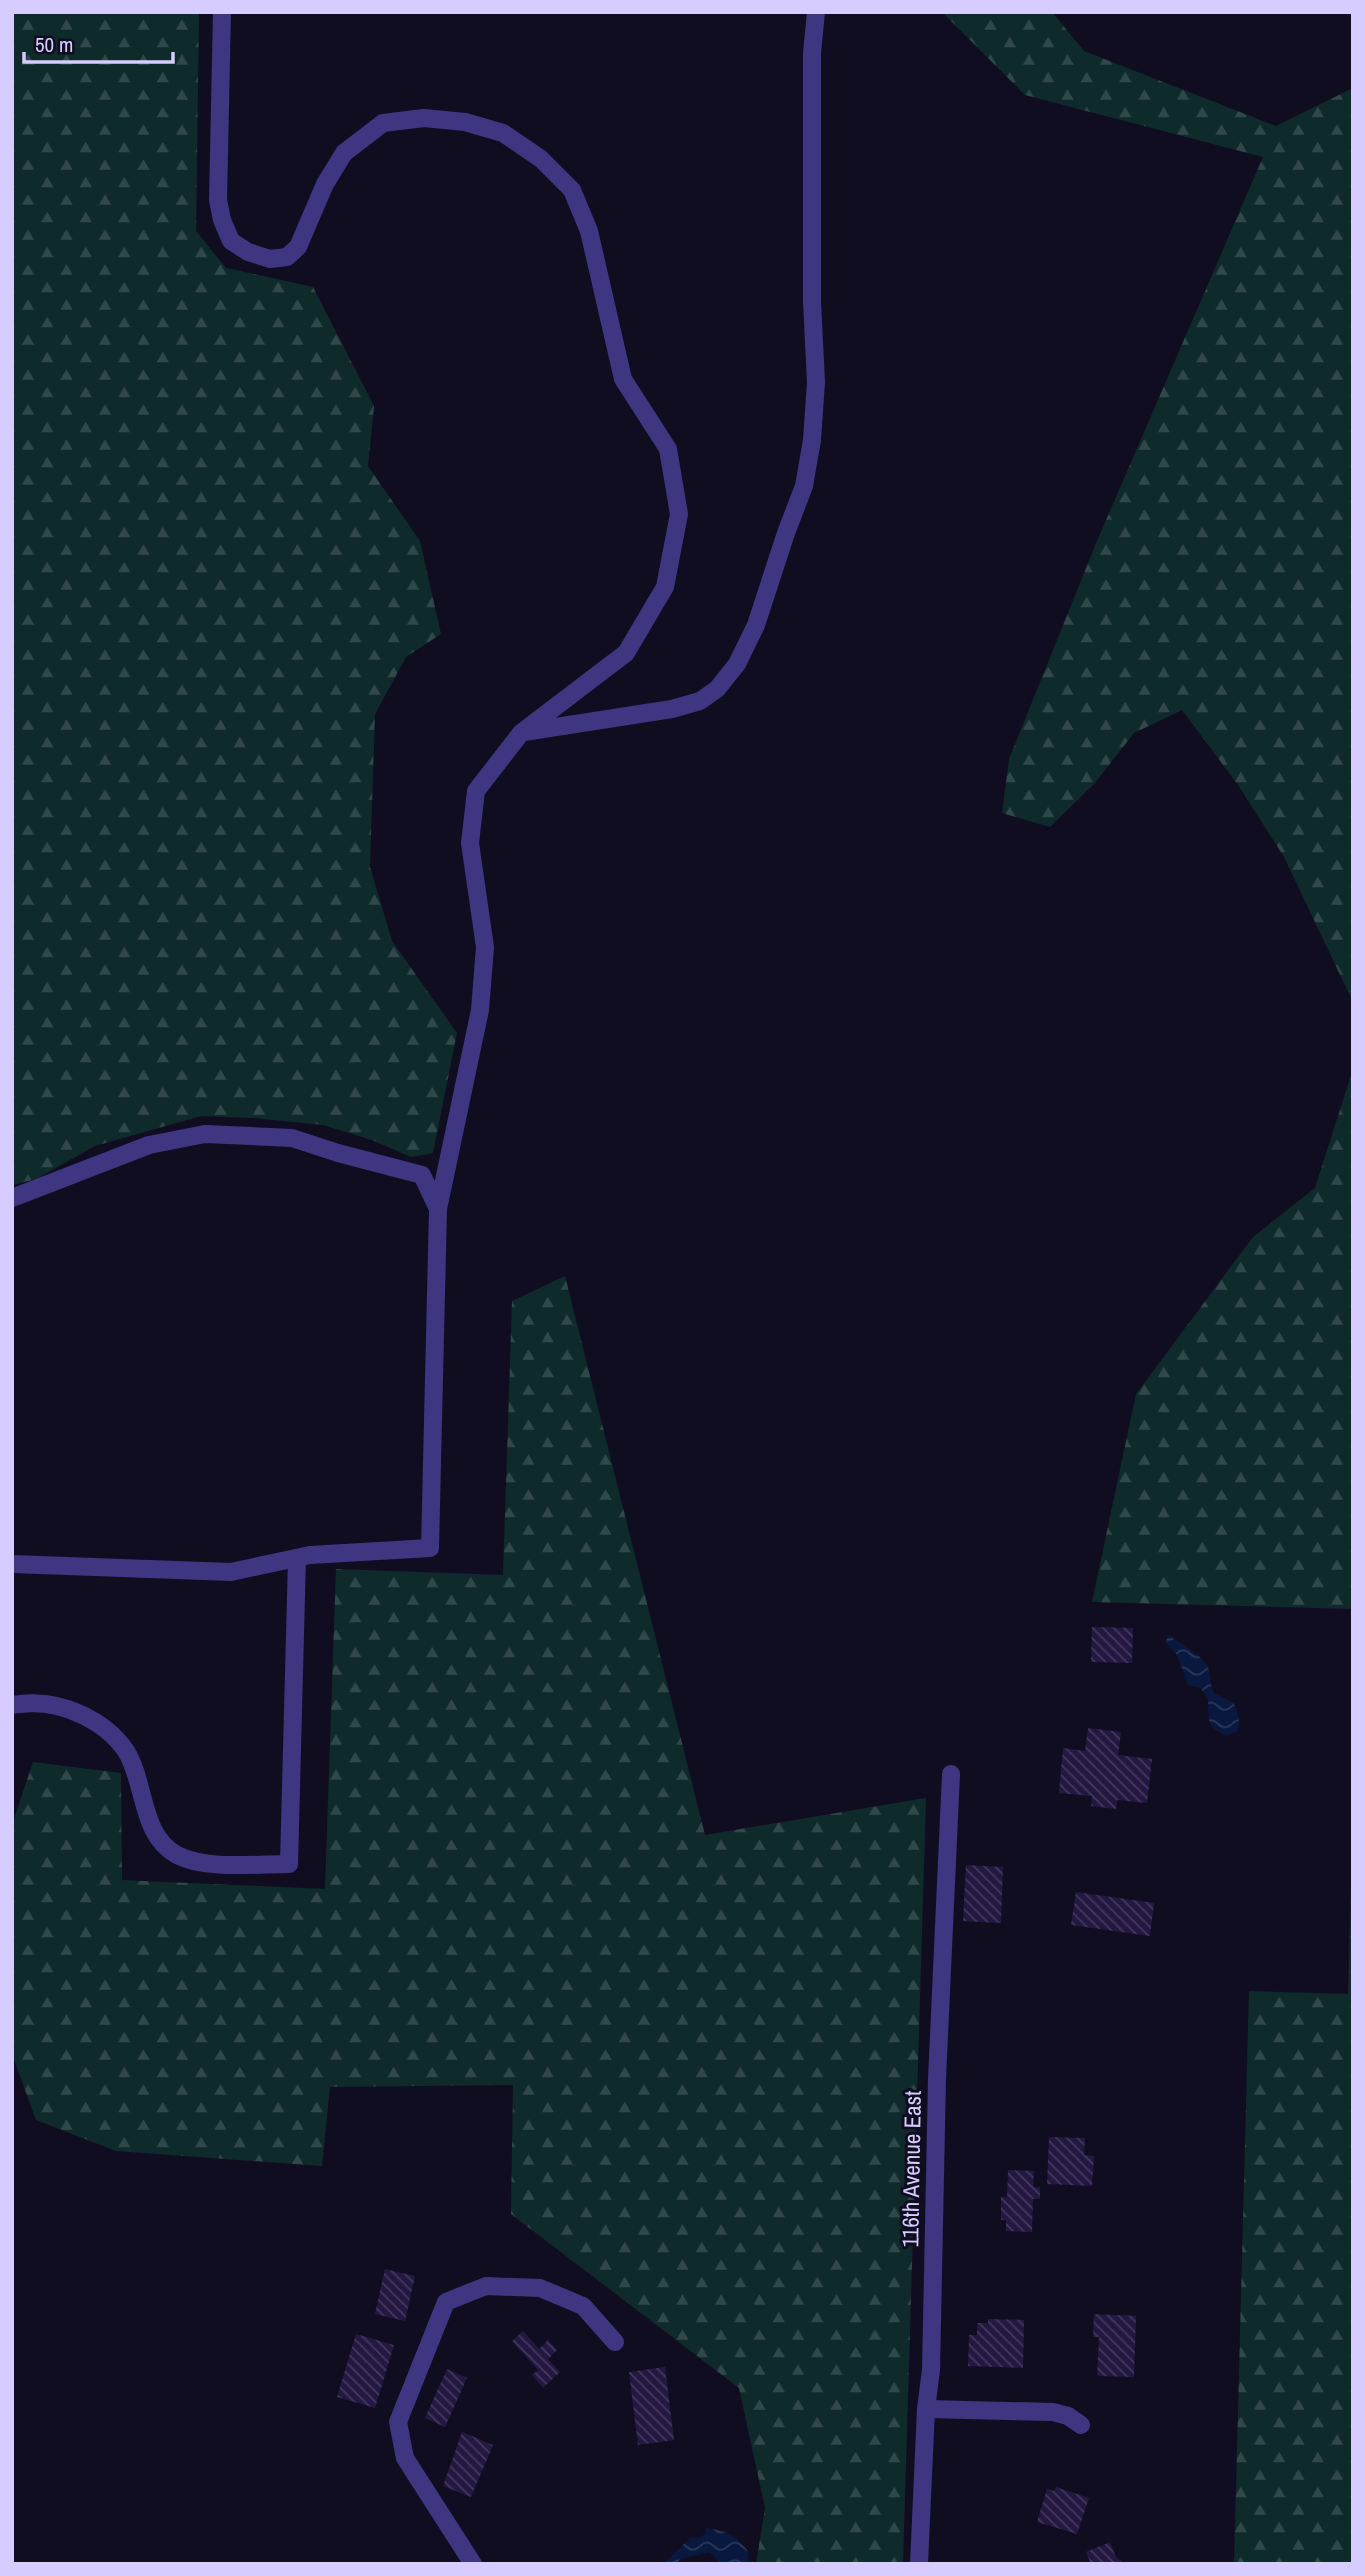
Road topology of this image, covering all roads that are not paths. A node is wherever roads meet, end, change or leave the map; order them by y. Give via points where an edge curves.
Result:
1 (222, 12) edge
2 (816, 12) edge
3 (520, 733) junction
4 (12, 1198) edge
5 (438, 1209) junction
6 (297, 1558) junction
7 (12, 1564) edge
8 (12, 1705) edge
9 (951, 1774) dead end
10 (615, 2343) dead end
11 (926, 2409) junction
12 (1082, 2425) dead end
13 (473, 2564) edge
14 (919, 2564) edge

1 - 3 street via 218,200 232,241 248,252 270,259 287,257 298,247 344,153 383,123 424,118 465,122 503,133 541,159 572,190 589,231 623,379 668,449 680,514 665,587 626,653
2 - 3 street via 812,53 816,382 812,440 804,486 756,625 737,664 717,689 700,701
3 - 5 street via 476,791 470,843 485,947 480,1010
4 - 5 street via 149,1145 205,1134 292,1139 422,1175
5 - 6 street via 429,1548
6 - 7 street via 231,1572
6 - 8 street via 289,1864 208,1864 175,1854 154,1830 127,1752 115,1737 60,1705
9 - 11 street, 116th Avenue East
10 - 13 street via 583,2306 540,2288 486,2286 446,2302 398,2422 405,2458
11 - 12 street via 1053,2412
11 - 14 street, 116th Avenue East

